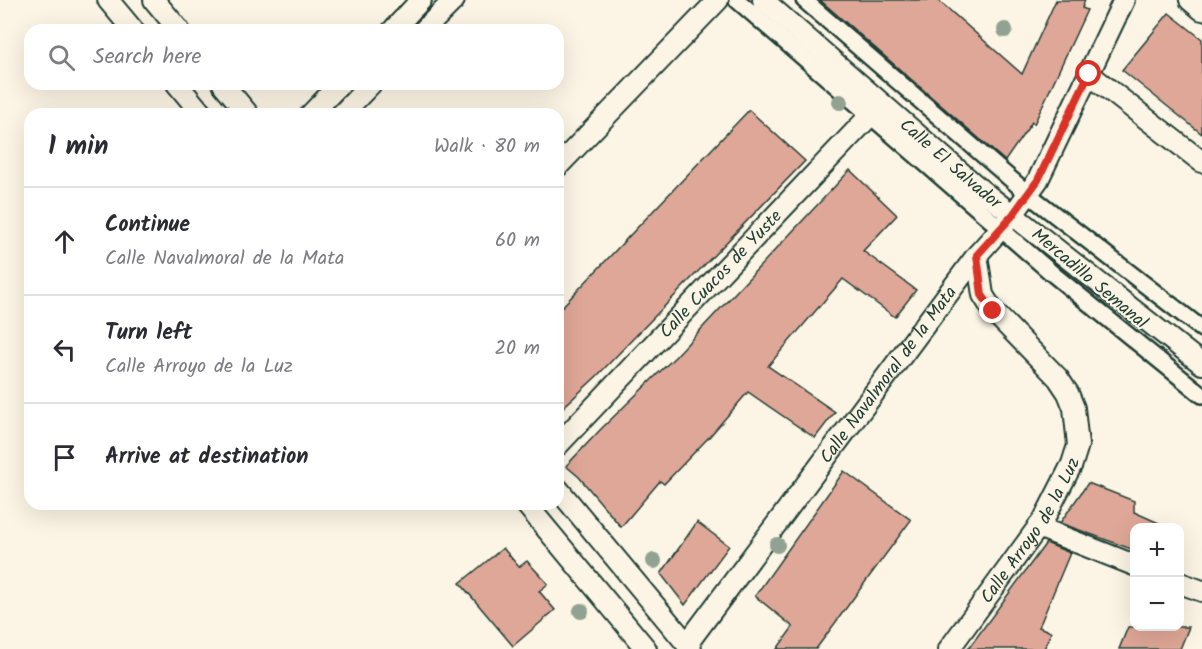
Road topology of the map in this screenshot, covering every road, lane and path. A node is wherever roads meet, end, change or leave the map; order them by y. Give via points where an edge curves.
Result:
1 (108, 0) edge
2 (154, 0) edge
3 (454, 0) edge
4 (718, 0) edge
5 (737, 0) edge
6 (763, 0) edge
7 (804, 0) edge
8 (1124, 0) edge
9 (1190, 0) edge
10 (411, 4) edge
11 (1202, 10) edge
12 (128, 24) edge
13 (174, 24) edge
14 (397, 24) edge
15 (430, 24) edge
16 (1089, 74) junction
17 (182, 90) edge
18 (228, 90) edge
19 (334, 90) edge
20 (365, 90) edge
21 (881, 104) junction
22 (197, 108) edge
23 (243, 108) edge
24 (317, 108) edge
25 (348, 108) edge
26 (564, 160) edge
27 (1202, 162) edge
28 (1028, 194) junction
29 (1006, 222) junction
30 (977, 255) junction
31 (1202, 329) edge
32 (1202, 364) edge
33 (1202, 395) edge
34 (564, 438) edge
35 (564, 496) edge
36 (531, 510) edge
37 (1038, 527) junction
38 (1130, 563) edge
39 (1184, 585) edge
40 (1202, 591) edge
41 (689, 647) edge
42 (646, 649) edge
43 (949, 649) edge

1 - 12 street
2 - 13 street
3 - 15 street
4 - 26 street
5 - 29 street, Mercadillo Semanal
6 - 21 street, Calle El Salvador
7 - 28 street, Mercadillo Semanal
8 - 16 street, Calle Navalmoral de la Mata
9 - 11 street
10 - 14 street
16 - 27 street
16 - 28 street, Calle Navalmoral de la Mata
17 - 22 street
18 - 23 street
19 - 24 street
20 - 25 street
21 - 29 street, Calle El Salvador
21 - 34 street, Calle Cuacos de Yuste
28 - 29 street, Calle Navalmoral de la Mata
28 - 31 street, Mercadillo Semanal
29 - 30 street, Calle Navalmoral de la Mata
29 - 32 street, Calle El Salvador
29 - 33 street, Mercadillo Semanal via 1054,275
30 - 37 street, Calle Arroyo de la Luz via 982,295 1058,378 1074,408 1078,445
30 - 41 street, Calle Navalmoral de la Mata
35 - 41 street
36 - 42 street
37 - 38 street
37 - 43 street, Calle Arroyo de la Luz
39 - 40 street

